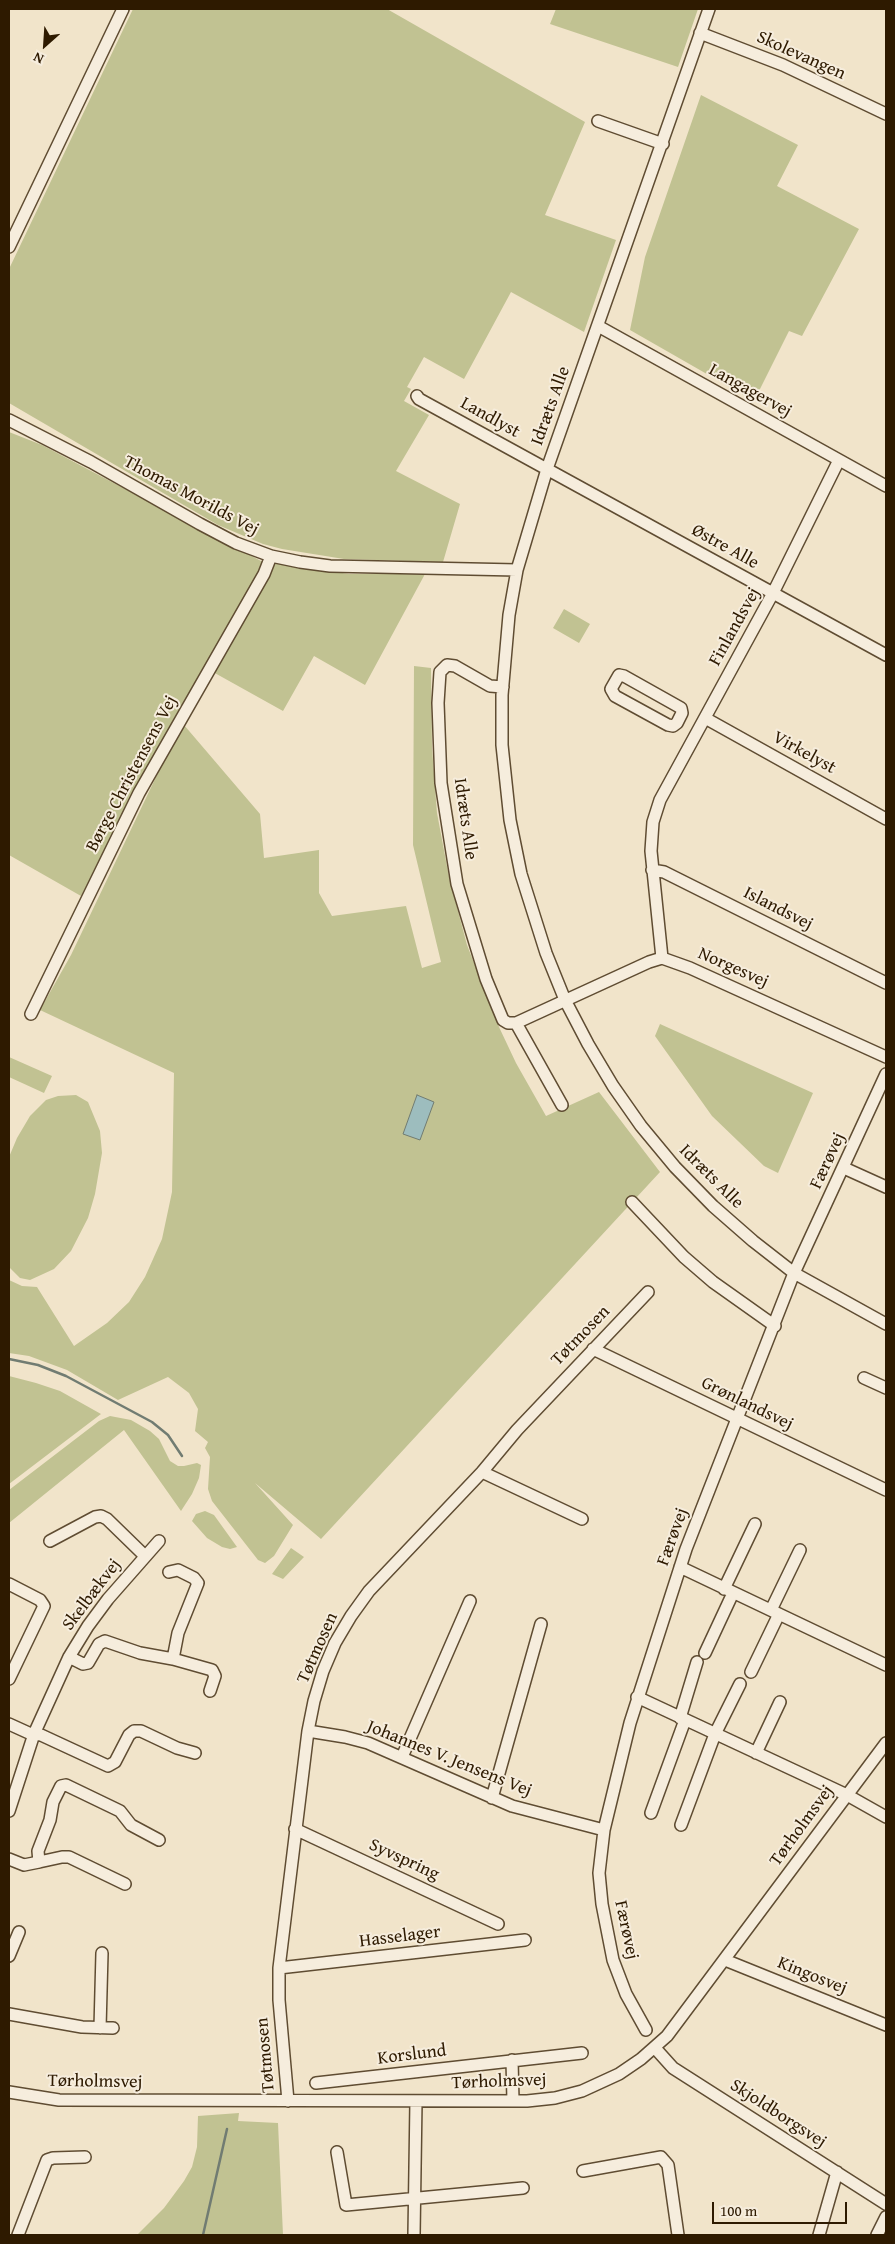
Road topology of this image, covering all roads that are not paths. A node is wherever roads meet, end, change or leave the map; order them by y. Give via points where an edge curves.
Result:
1 (123, 9) edge
2 (709, 9) edge
3 (700, 33) junction
4 (886, 114) edge
5 (598, 121) dead end
6 (663, 144) junction
7 (9, 247) edge
8 (598, 326) junction
9 (417, 396) dead end
10 (9, 420) edge
11 (839, 460) junction
12 (547, 469) junction
13 (886, 486) edge
14 (271, 556) junction
15 (517, 570) junction
16 (773, 593) junction
17 (886, 655) edge
18 (503, 687) junction
19 (704, 718) junction
20 (680, 719) junction
21 (698, 729) junction
22 (886, 819) edge
23 (652, 870) junction
24 (662, 958) junction
25 (886, 983) edge
26 (565, 1000) junction
27 (31, 1014) dead end
28 (516, 1023) junction
29 (886, 1056) edge
30 (886, 1074) edge
31 (562, 1105) dead end
32 (844, 1168) junction
33 (886, 1187) edge
34 (632, 1202) dead end
35 (794, 1274) junction
36 (648, 1292) dead end
37 (886, 1324) edge
38 (775, 1326) junction
39 (593, 1349) junction
40 (864, 1378) dead end
41 (886, 1388) edge
42 (737, 1419) junction
43 (482, 1472) junction
44 (886, 1490) edge
45 (582, 1519) dead end
46 (754, 1524) dead end
47 (50, 1541) dead end
48 (158, 1541) dead end
49 (800, 1550) dead end
50 (145, 1556) junction
51 (680, 1567) junction
52 (169, 1572) dead end
53 (9, 1584) edge
54 (728, 1591) junction
55 (470, 1600) dead end
56 (775, 1612) junction
57 (541, 1624) dead end
58 (69, 1657) junction
59 (173, 1660) junction
60 (886, 1665) edge
61 (751, 1672) dead end
62 (9, 1679) edge
63 (740, 1684) dead end
64 (210, 1691) dead end
65 (637, 1698) junction
66 (780, 1702) dead end
67 (682, 1719) junction
68 (9, 1724) edge
69 (308, 1732) junction
70 (34, 1734) junction
71 (715, 1734) junction
72 (886, 1743) edge
73 (195, 1753) dead end
74 (756, 1753) junction
75 (402, 1757) junction
76 (847, 1796) junction
77 (492, 1798) junction
78 (9, 1811) edge
79 (651, 1812) dead end
80 (886, 1817) edge
81 (681, 1825) dead end
82 (295, 1829) junction
83 (604, 1830) junction
84 (158, 1840) dead end
85 (9, 1859) edge
86 (39, 1862) junction
87 (125, 1884) dead end
88 (498, 1924) dead end
89 (19, 1932) dead end
90 (525, 1940) dead end
91 (102, 1953) dead end
92 (9, 1956) edge
93 (725, 1960) junction
94 (279, 1968) junction
95 (9, 2014) edge
96 (886, 2025) edge
97 (100, 2028) junction
98 (112, 2028) dead end
99 (646, 2030) dead end
100 (656, 2048) junction
101 (582, 2053) dead end
102 (512, 2060) junction
103 (316, 2083) dead end
104 (9, 2092) edge
105 (288, 2101) junction
106 (416, 2101) junction
107 (513, 2101) junction
108 (337, 2152) dead end
109 (85, 2157) dead end
110 (583, 2171) dead end
111 (837, 2172) junction
112 (523, 2188) dead end
113 (415, 2199) junction
114 (886, 2204) edge
115 (886, 2217) edge
116 (18, 2235) edge
117 (414, 2235) edge
118 (678, 2235) edge
119 (819, 2235) edge
120 (877, 2235) edge

1 - 7 street
2 - 3 street, Idræts Alle
3 - 4 street, Skolevangen via 783,65
3 - 6 street, Idræts Alle
5 - 6 street
6 - 8 street, Idræts Alle
8 - 11 street, Langagervej
8 - 12 street, Idræts Alle
9 - 12 street, Landlyst
10 - 14 street, Thomas Morilds Vej via 229,539
11 - 13 street, Langagervej
11 - 16 street, Finlandsvej
12 - 15 street, Idræts Alle
12 - 16 street, Østre Alle
14 - 15 street, Thomas Morilds Vej via 330,566
14 - 27 street, Børge Christensens Vej via 264,574 139,793
15 - 18 street, Idræts Alle via 509,615
16 - 17 street, Østre Alle
16 - 19 street, Finlandsvej
18 - 26 street, Idræts Alle via 502,745 510,820 521,874
18 - 28 street, Idræts Alle via 487,685 451,665 443,667 438,680 438,743 445,815 457,884 500,1015 508,1022
19 - 21 street, Finlandsvej
19 - 22 street, Virkelyst
20 - 20 street via 671,726 614,696 611,689 618,677 624,676 679,707 682,711
20 - 21 street
21 - 23 street, Finlandsvej via 660,800 653,822
23 - 24 street, Finlandsvej
23 - 25 street, Islandsvej via 664,872
24 - 26 street
24 - 29 street, Norgesvej
26 - 28 street
26 - 35 street, Idræts Alle via 613,1086 675,1168 712,1206
28 - 31 street, Idræts Alle
30 - 32 street, Færøvej
32 - 33 street
32 - 35 street, Færøvej
34 - 38 street via 706,1276
35 - 37 street, Idræts Alle
35 - 38 street, Færøvej
36 - 39 street, Tøtmosen
38 - 42 street, Færøvej
39 - 42 street, Grønlandsvej
39 - 43 street, Tøtmosen
40 - 41 street
42 - 44 street, Grønlandsvej
42 - 51 street, Færøvej
43 - 45 street
43 - 69 street, Tøtmosen via 369,1591 351,1616 323,1671
46 - 54 street
47 - 50 street, Skelbækvej via 101,1516
48 - 50 street, Skelbækvej
49 - 56 street
50 - 58 street, Skelbækvej via 108,1599
51 - 54 street
51 - 65 street, Færøvej
52 - 59 street via 178,1570 198,1583 178,1633
53 - 62 street, Skelbækvej via 40,1600 44,1606
54 - 56 street
54 - 67 street via 701,1657
55 - 75 street
56 - 60 street
56 - 61 street
57 - 77 street
58 - 59 street, Skelbækvej via 88,1663 99,1644 105,1641 140,1654
58 - 70 street, Skelbækvej
59 - 64 street, Skelbækvej via 212,1670 215,1676
63 - 71 street
65 - 67 street
65 - 83 street, Færøvej
66 - 74 street
67 - 71 street
67 - 79 street
68 - 70 street
69 - 75 street, Johannes V. Jensens Vej via 345,1736
69 - 82 street, Tøtmosen
70 - 73 street via 108,1766 115,1762 134,1731
70 - 78 street, Skelbækvej
71 - 74 street
71 - 81 street
72 - 76 street, Tørholmsvej
74 - 76 street
75 - 77 street, Johannes V. Jensens Vej
76 - 80 street
76 - 93 street, Tørholmsvej
77 - 83 street, Johannes V. Jensens Vej
82 - 88 street, Syvspring
82 - 94 street, Tøtmosen
83 - 99 street, Færøvej via 599,1873 607,1933 626,1994
84 - 86 street via 131,1825 120,1811 63,1785 53,1802 38,1851
85 - 86 street via 24,1865
86 - 87 street via 69,1857
89 - 92 street
90 - 94 street, Hasselager
91 - 97 street
93 - 96 street, Kingosvej
93 - 100 street, Tørholmsvej
94 - 105 street, Tøtmosen via 278,2000
95 - 97 street via 57,2024
97 - 98 street
100 - 107 street, Tørholmsvej via 619,2074 582,2091 555,2098
100 - 111 street, Skjoldborgsvej via 673,2068
101 - 102 street, Korslund
102 - 103 street, Korslund
102 - 107 street
104 - 105 street, Tørholmsvej via 59,2100
105 - 106 street, Tørholmsvej
106 - 107 street, Tørholmsvej
106 - 113 street
108 - 113 street via 346,2205
109 - 116 street via 47,2160
110 - 118 street via 660,2157 668,2164
111 - 114 street, Skjoldborgsvej
111 - 119 street
112 - 113 street
113 - 117 street
115 - 120 street

